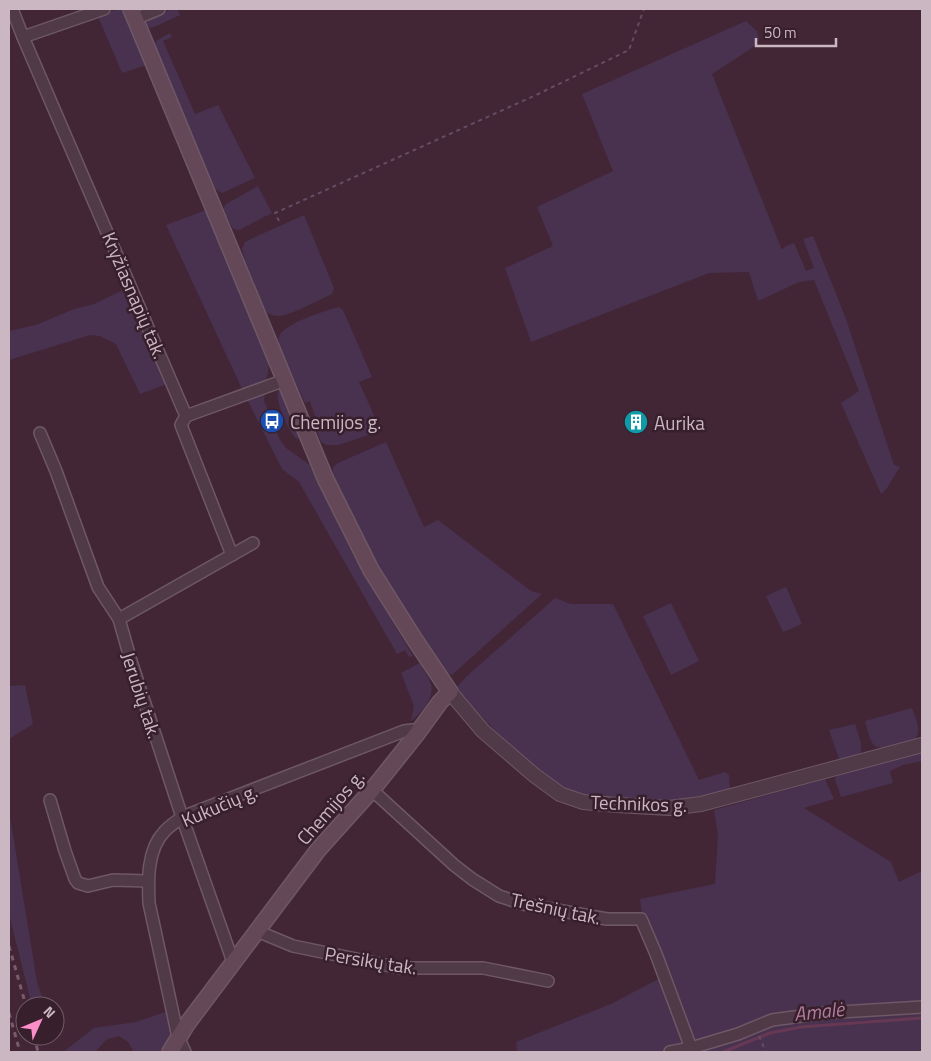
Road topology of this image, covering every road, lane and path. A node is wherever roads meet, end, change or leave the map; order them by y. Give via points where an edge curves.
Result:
1 (12, 9) edge
2 (104, 9) edge
3 (159, 9) edge
4 (644, 9) edge
5 (133, 14) edge
6 (23, 37) junction
7 (279, 221) dead end
8 (285, 380) junction
9 (186, 416) junction
10 (40, 433) dead end
11 (253, 543) dead end
12 (232, 555) junction
13 (119, 619) junction
14 (450, 692) junction
15 (416, 735) junction
16 (922, 745) edge
17 (372, 790) junction
18 (50, 800) dead end
19 (182, 817) junction
20 (148, 881) junction
21 (256, 931) junction
22 (233, 962) junction
23 (548, 981) dead end
24 (922, 1007) edge
25 (178, 1037) junction
26 (761, 1043) dead end
27 (691, 1048) junction
28 (170, 1052) edge
29 (185, 1052) edge
30 (670, 1052) edge
31 (766, 1052) edge

1 - 6 street, Kryžiasnapių tak.
2 - 6 street
3 - 5 street
4 - 7 path via 629,50 275,213
5 - 8 main road
6 - 9 street, Kryžiasnapių tak.
8 - 9 street
8 - 14 main road via 326,480 371,570
9 - 12 street, Kryžiasnapių tak. via 181,425
10 - 13 street, Jerubių tak. via 98,587
11 - 12 street
12 - 13 street
13 - 19 street, Jerubių tak.
14 - 15 main road, Chemijos g.
14 - 16 street, Technikos g. via 483,732 534,775 560,794 583,802 670,808 701,804
15 - 17 main road, Chemijos g.
15 - 19 street, Kukučių g. via 412,730 404,731
17 - 21 main road, Chemijos g. via 318,850
17 - 27 street, Trešnių tak. via 454,866 499,896 523,904 607,919 641,919
18 - 20 street via 78,883 88,886 113,880
19 - 20 street, Kukučių g. via 164,832 154,847
19 - 22 street, Jerubių tak.
20 - 25 street, Kukučių g. via 149,903
21 - 22 main road, Chemijos g.
21 - 23 street, Persikų tak. via 293,946 400,968 483,968
22 - 25 main road, Chemijos g.
24 - 27 street via 772,1020
25 - 28 main road, Chemijos g.
25 - 29 street, Kukučių g.
26 - 31 path
27 - 30 street

